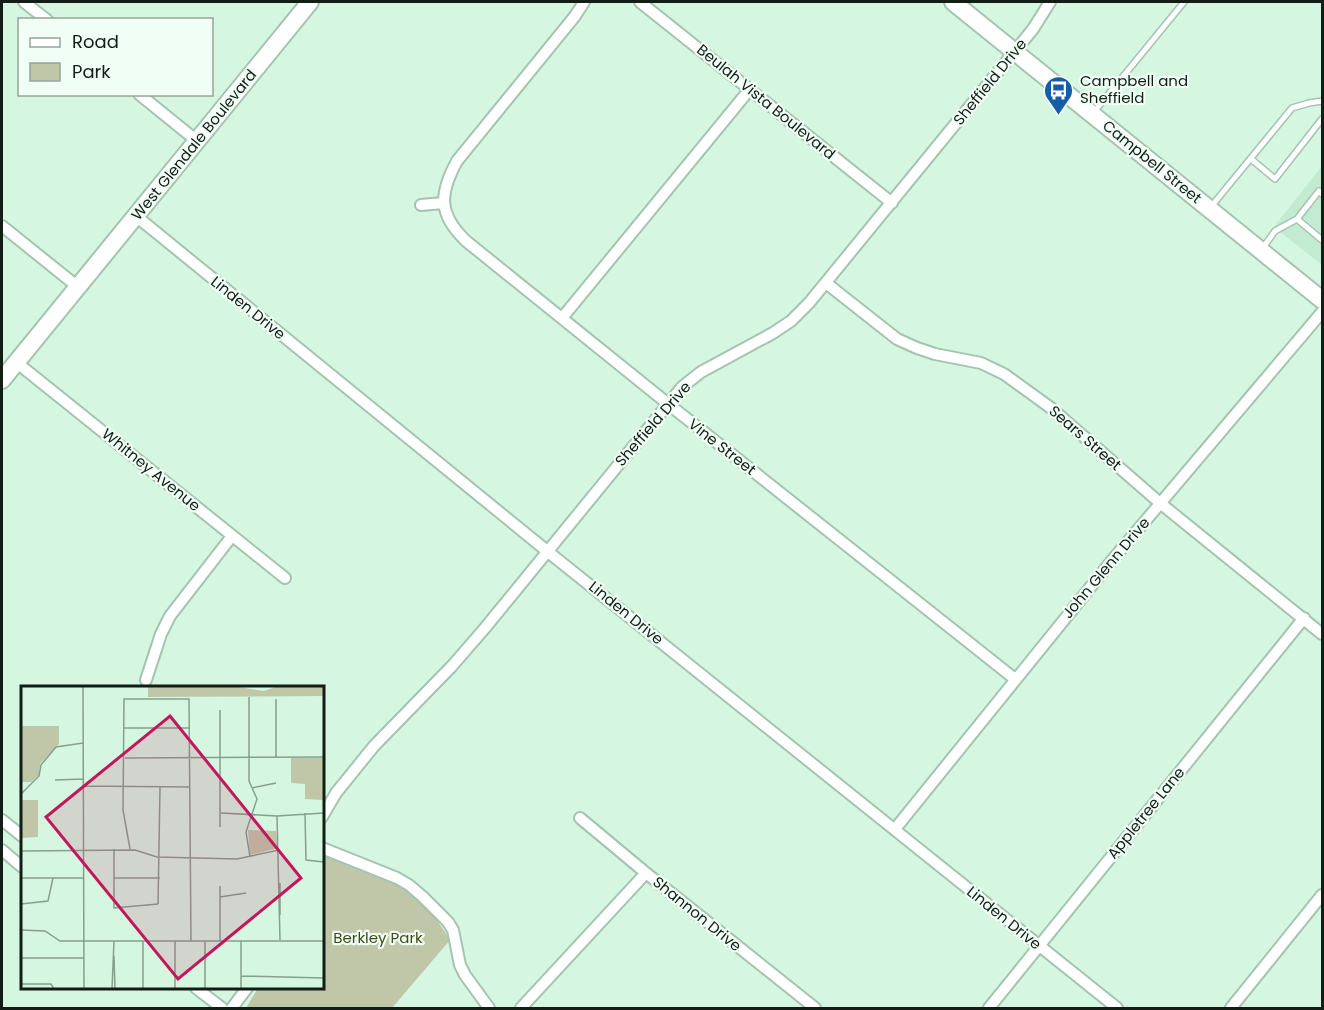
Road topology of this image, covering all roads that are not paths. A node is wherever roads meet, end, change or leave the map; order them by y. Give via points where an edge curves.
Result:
1 (24, 2) edge
2 (310, 2) edge
3 (584, 2) edge
4 (640, 2) edge
5 (953, 2) edge
6 (1050, 2) edge
7 (1184, 2) edge
8 (44, 18) edge
9 (1014, 52) junction
10 (750, 89) junction
11 (141, 96) edge
12 (1323, 101) edge
13 (1092, 114) junction
14 (1323, 119) edge
15 (197, 141) junction
16 (1251, 159) junction
17 (1321, 191) edge
18 (443, 203) junction
19 (892, 203) junction
20 (421, 205) dead end
21 (1209, 209) junction
22 (136, 216) junction
23 (1297, 219) junction
24 (2, 226) edge
25 (1323, 240) edge
26 (1261, 250) junction
27 (826, 283) junction
28 (78, 287) junction
29 (1323, 300) edge
30 (1323, 312) edge
31 (562, 318) junction
32 (16, 362) junction
33 (2, 380) edge
34 (667, 404) junction
35 (1160, 503) junction
36 (232, 536) junction
37 (547, 551) junction
38 (285, 578) dead end
39 (1304, 618) junction
40 (1323, 634) edge
41 (1015, 679) junction
42 (146, 680) dead end
43 (324, 814) edge
44 (580, 818) dead end
45 (2, 820) edge
46 (895, 829) junction
47 (21, 835) edge
48 (324, 849) edge
49 (2, 850) edge
50 (21, 866) edge
51 (646, 873) junction
52 (1323, 895) edge
53 (1039, 946) junction
54 (198, 989) edge
55 (246, 989) edge
56 (222, 1008) edge
57 (232, 1008) edge
58 (489, 1008) edge
59 (521, 1008) edge
60 (815, 1008) edge
61 (989, 1008) edge
62 (1117, 1008) edge
63 (1231, 1008) edge

1 - 8 street
2 - 15 street, West Glendale Boulevard
3 - 18 street via 457,161 448,178
4 - 10 street, Beulah Vista Boulevard
5 - 9 street, Campbell Street
6 - 9 street, Sheffield Drive
7 - 13 lane
9 - 13 street, Campbell Street
9 - 19 street, Sheffield Drive
10 - 19 street, Beulah Vista Boulevard
10 - 31 street
11 - 15 street
12 - 16 lane via 1292,108
13 - 21 street, Campbell Street
14 - 16 lane via 1275,179
15 - 22 street, West Glendale Boulevard
16 - 21 lane
17 - 23 lane
18 - 20 street
18 - 31 street, Vine Street via 458,233
19 - 27 street, Sheffield Drive
21 - 26 street, Campbell Street
22 - 28 street, West Glendale Boulevard
22 - 37 street, Linden Drive
23 - 25 lane
23 - 26 lane via 1275,231
24 - 28 street
26 - 29 street, Campbell Street
27 - 34 street, Sheffield Drive via 791,321 701,372
27 - 35 street, Sears Street via 897,339 934,354 981,363 1004,374 1051,408
28 - 32 street, West Glendale Boulevard
30 - 35 street, John Glenn Drive
31 - 34 street, Vine Street
32 - 33 street, West Glendale Boulevard
32 - 36 street, Whitney Avenue
34 - 37 street, Sheffield Drive
34 - 41 street, Vine Street
35 - 39 street, Sears Street
35 - 41 street, John Glenn Drive
36 - 38 street, Whitney Avenue
36 - 42 street via 170,616
37 - 43 street, Sheffield Drive via 452,666 353,770
37 - 46 street, Linden Drive
39 - 40 street, Sears Street
39 - 53 street, Appletree Lane
41 - 46 street, John Glenn Drive
44 - 51 street, Shannon Drive
45 - 47 street
46 - 53 street, Linden Drive
48 - 58 street via 397,878 422,896 453,930 460,965
49 - 50 street
51 - 59 street
51 - 60 street, Shannon Drive
52 - 63 street
53 - 61 street, Appletree Lane
53 - 62 street, Linden Drive
54 - 56 street
55 - 57 street

